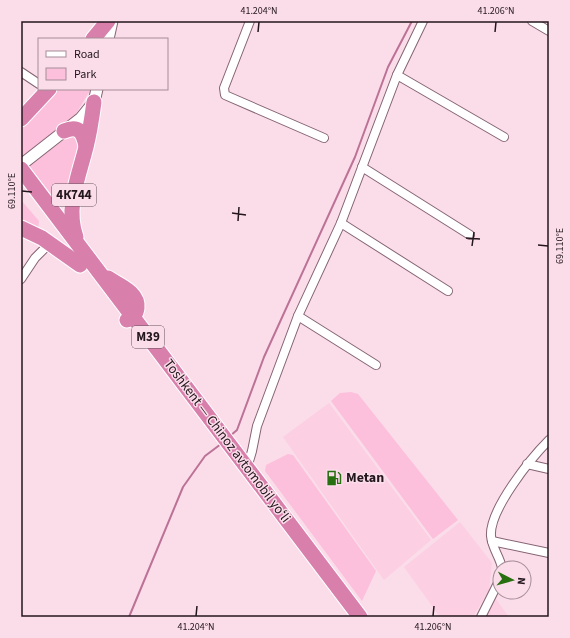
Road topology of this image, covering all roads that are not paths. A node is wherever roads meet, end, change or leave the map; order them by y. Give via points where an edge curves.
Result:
1 (108, 21) edge
2 (112, 21) edge
3 (250, 21) edge
4 (423, 21) edge
5 (532, 21) edge
6 (549, 31) edge
7 (94, 38) edge
8 (108, 38) edge
9 (21, 72) edge
10 (397, 75) junction
11 (38, 83) edge
12 (44, 90) edge
13 (96, 95) edge
14 (21, 119) edge
15 (64, 131) junction
16 (504, 137) dead end
17 (324, 138) dead end
18 (86, 146) junction
19 (22, 165) edge
20 (362, 167) junction
21 (21, 186) edge
22 (342, 223) junction
23 (21, 228) edge
24 (470, 235) dead end
25 (50, 243) junction
26 (79, 245) junction
27 (80, 264) junction
28 (21, 279) edge
29 (448, 291) dead end
30 (298, 316) junction
31 (128, 318) junction
32 (376, 365) dead end
33 (549, 440) edge
34 (239, 463) junction
35 (527, 464) junction
36 (549, 469) edge
37 (492, 541) junction
38 (549, 553) edge
39 (499, 560) edge
40 (492, 595) edge
41 (347, 617) edge
42 (360, 617) edge
43 (481, 617) edge

1 - 7 highway
2 - 8 main road
3 - 17 street via 224,88 225,95
4 - 10 street
5 - 6 street
9 - 11 street
10 - 16 street
10 - 20 street
12 - 14 highway
13 - 15 main road via 81,118
13 - 18 highway, 4К744
15 - 18 highway via 78,129 84,137
15 - 19 main road
18 - 26 highway, 4К744 via 75,190 71,222
19 - 26 highway
20 - 22 street
20 - 24 street
21 - 27 highway, Toshkent — Chinoz avtomobil yoʻli / M39
22 - 29 street
22 - 30 street
23 - 25 highway
25 - 27 highway
25 - 28 street via 35,258
26 - 31 highway via 98,271 133,294 137,306
27 - 31 highway, Toshkent — Chinoz avtomobil yoʻli / M39
30 - 32 street
30 - 34 street via 257,426 252,452
31 - 34 highway, Toshkent — Chinoz avtomobil yoʻli / M39
33 - 35 street
34 - 41 highway, Toshkent — Chinoz avtomobil yoʻli / M39
34 - 42 highway, Toshkent — Chinoz avtomobil yoʻli / M39
35 - 36 street
35 - 37 street via 506,494 491,529
37 - 38 street
37 - 39 street
40 - 43 street

